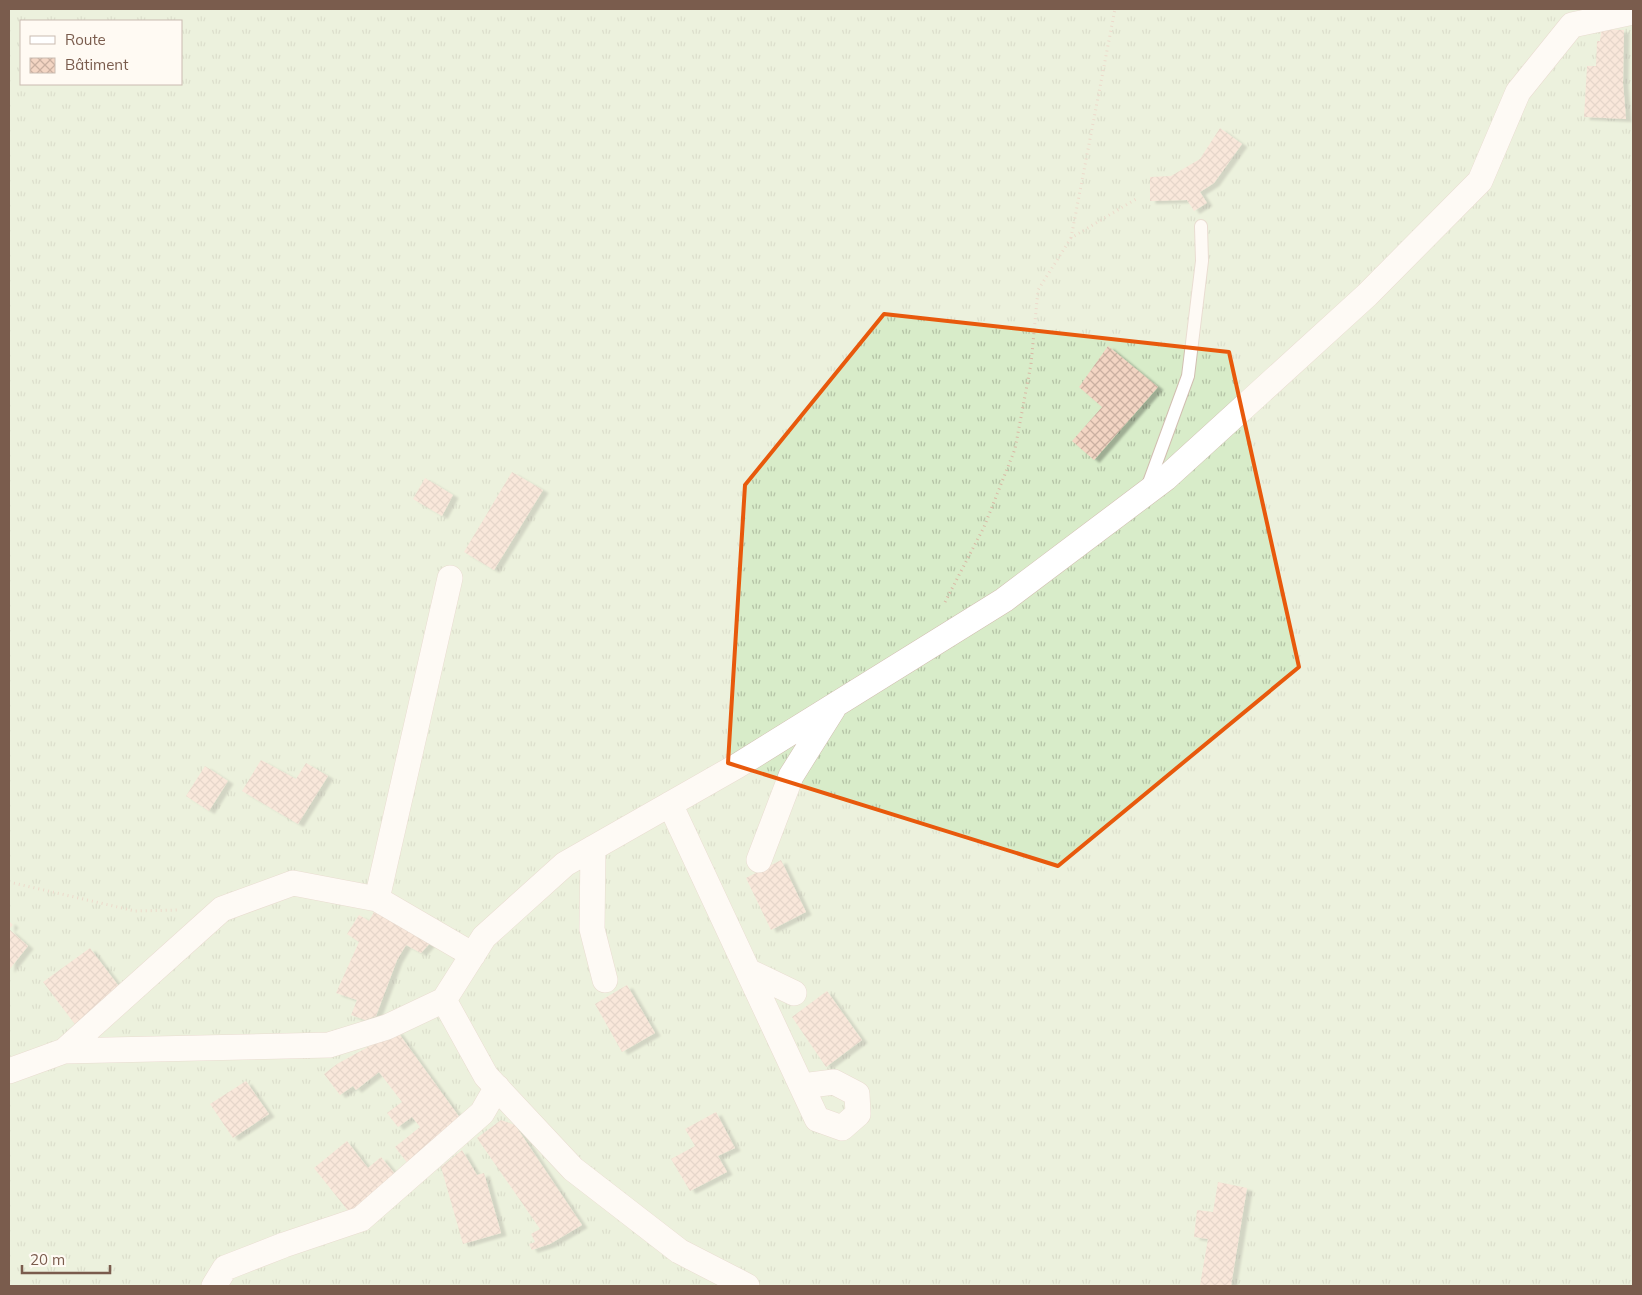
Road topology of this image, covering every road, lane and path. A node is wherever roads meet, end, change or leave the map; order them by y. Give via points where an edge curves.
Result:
1 (1115, 9) edge
2 (1633, 12) edge
3 (1136, 199) dead end
4 (1201, 226) dead end
5 (1071, 238) junction
6 (1144, 495) junction
7 (450, 578) dead end
8 (945, 604) dead end
9 (836, 705) junction
10 (670, 804) junction
11 (593, 848) junction
12 (759, 860) dead end
13 (9, 882) edge
14 (377, 899) junction
15 (222, 909) junction
16 (473, 955) junction
17 (748, 971) junction
18 (606, 980) dead end
19 (794, 993) dead end
20 (444, 1000) junction
21 (64, 1051) junction
22 (9, 1071) edge
23 (802, 1086) dead end
24 (497, 1087) junction
25 (214, 1286) edge
26 (747, 1286) edge

1 - 5 path
2 - 6 street via 1572,25 1518,92 1480,181 1367,295
3 - 5 path
4 - 6 lane via 1202,260 1188,376
5 - 8 path via 1038,290 1031,364 1015,449 984,527
6 - 9 street via 1004,600
7 - 14 street
9 - 10 street
9 - 12 street via 791,776
10 - 11 street
10 - 17 street
11 - 16 street via 565,864 484,936
11 - 18 street via 592,929
13 - 15 path via 135,911
14 - 15 street via 293,884
14 - 16 street
15 - 21 street
16 - 20 street
17 - 19 street
17 - 23 street
20 - 21 street via 387,1027 329,1045
20 - 24 street via 486,1076
21 - 22 street
24 - 25 street via 482,1113 361,1219 224,1268
24 - 26 street via 573,1169 679,1251

